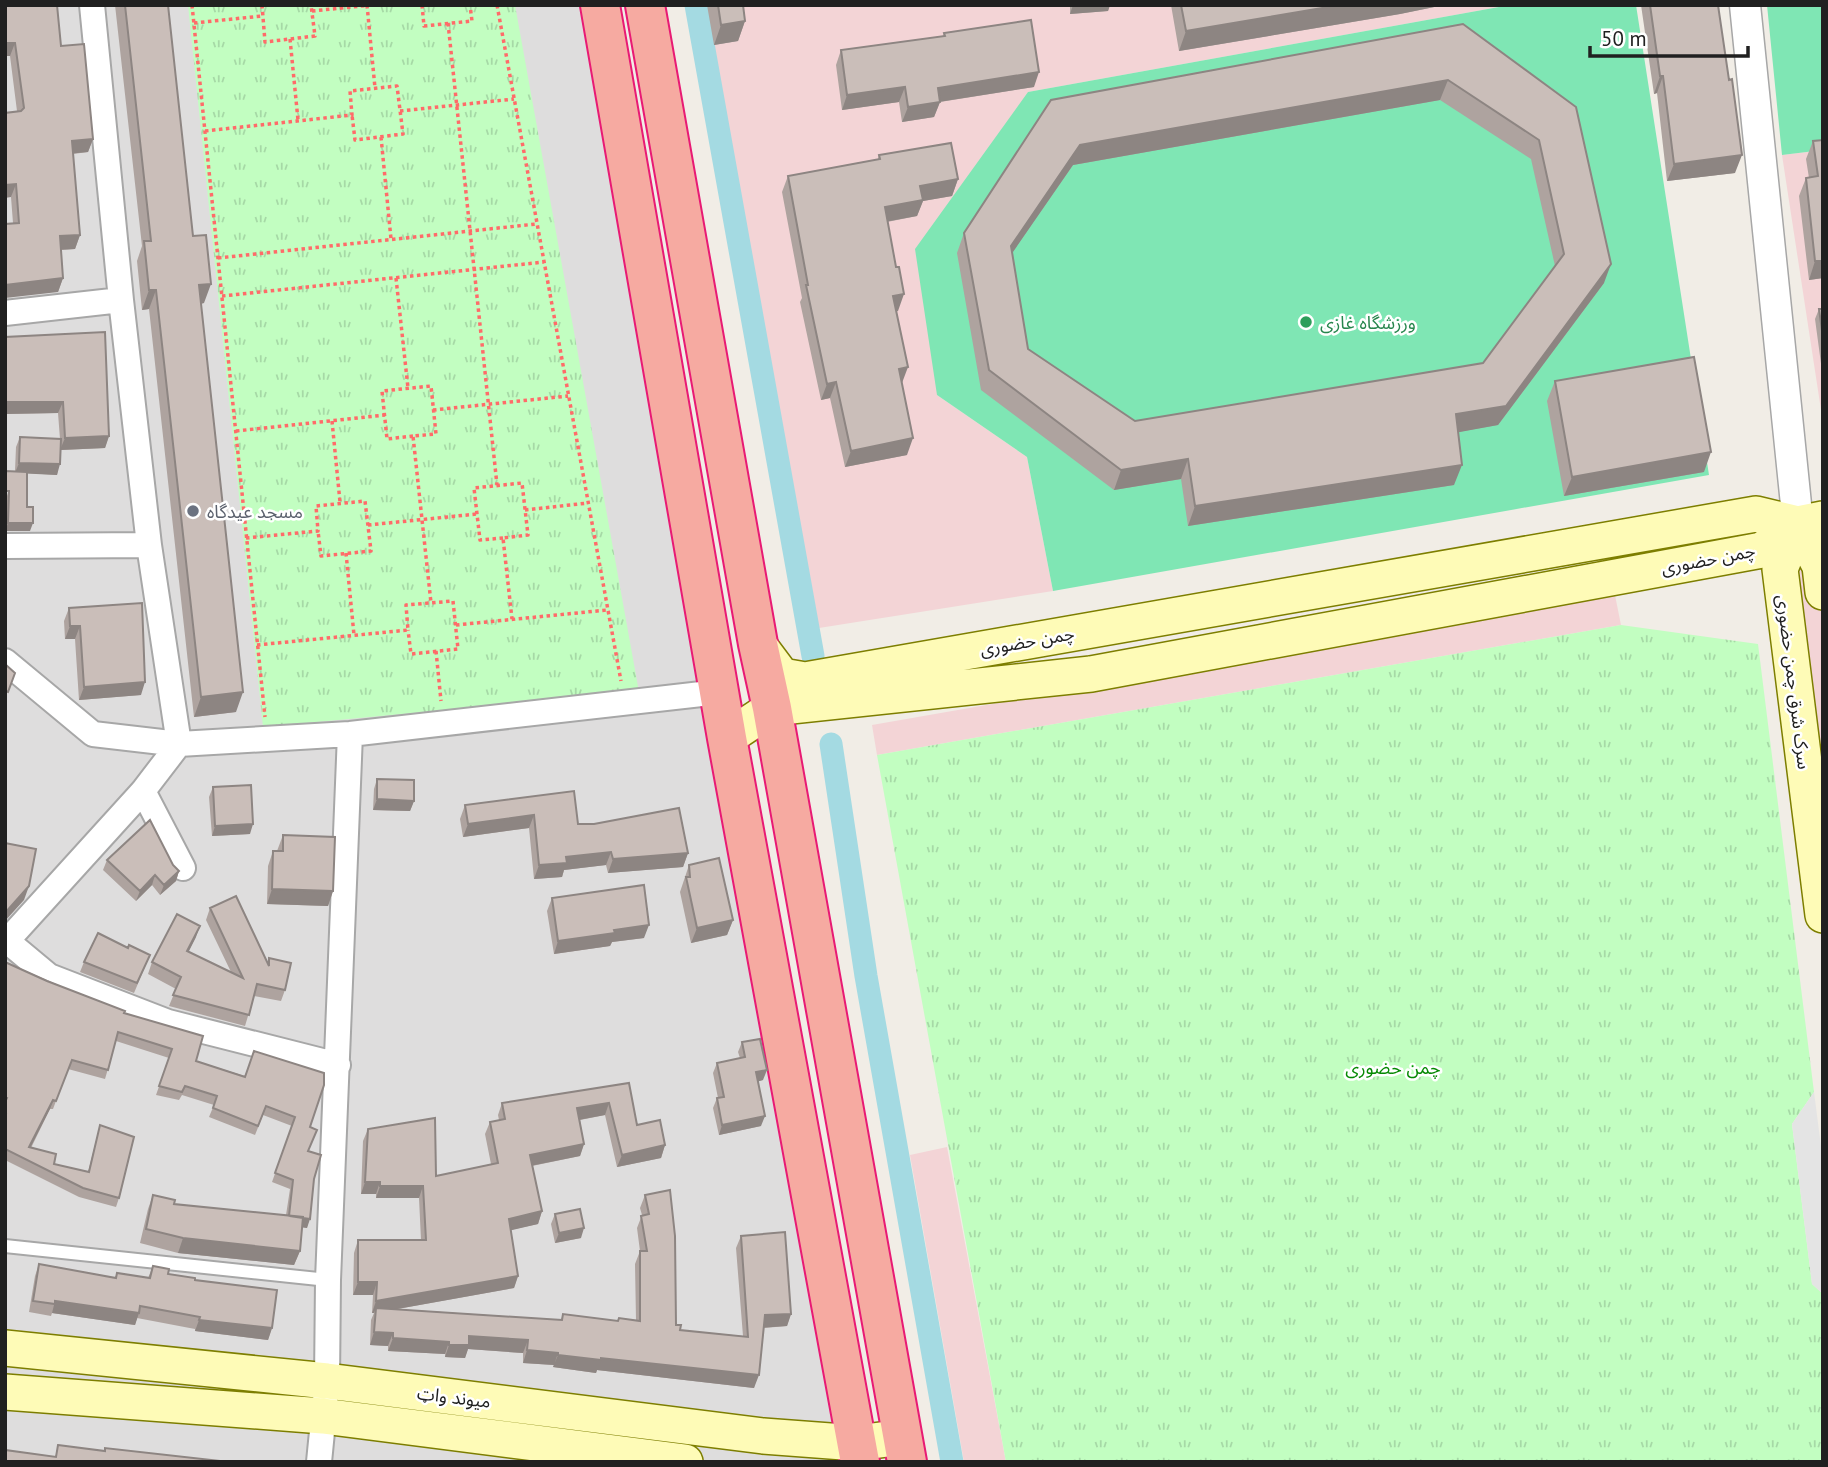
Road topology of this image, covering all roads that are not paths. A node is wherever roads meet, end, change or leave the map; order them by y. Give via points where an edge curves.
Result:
1 (92, 5) edge
2 (600, 5) edge
3 (645, 5) edge
4 (1745, 5) edge
5 (121, 300) junction
6 (5, 313) edge
7 (729, 476) junction
8 (686, 506) junction
9 (1810, 522) edge
10 (5, 545) edge
11 (149, 545) junction
12 (1823, 592) edge
13 (758, 644) junction
14 (5, 661) edge
15 (719, 692) junction
16 (772, 708) junction
17 (350, 734) junction
18 (727, 738) junction
19 (179, 744) junction
20 (143, 791) junction
21 (183, 868) dead end
22 (1823, 915) edge
23 (6, 942) edge
24 (338, 1065) junction
25 (5, 1246) edge
26 (328, 1280) junction
27 (5, 1348) edge
28 (327, 1381) junction
29 (5, 1392) edge
30 (323, 1416) junction
31 (905, 1449) edge
32 (859, 1452) edge
33 (320, 1462) edge
34 (685, 1462) edge

1 - 5 street
2 - 8 highway
3 - 7 highway
4 - 9 street
5 - 6 street
5 - 11 street
7 - 8 highway
7 - 13 highway
8 - 15 highway
9 - 12 main road
9 - 13 main road, چمن حضوری via 1756,513 805,680 782,676
9 - 16 main road, چمن حضوری via 1762,550 1091,674
9 - 22 main road, سرک شرق چمن حضوری via 1780,569
10 - 11 street
11 - 19 street
13 - 16 highway
14 - 19 street via 93,734
15 - 17 street
15 - 18 highway
16 - 18 main road, چمن حضوری
16 - 31 highway
17 - 19 street
17 - 24 street
18 - 32 highway
19 - 20 street
20 - 21 street
20 - 23 street
23 - 24 street via 49,976 168,1022
24 - 26 street
25 - 26 lane
26 - 28 street
27 - 28 main road, میوند واټ
28 - 30 street
28 - 32 main road, میوند واټ
29 - 30 main road, میوند واټ
30 - 33 street
30 - 34 main road, میوند واټ
31 - 32 main road, میوند واټ

